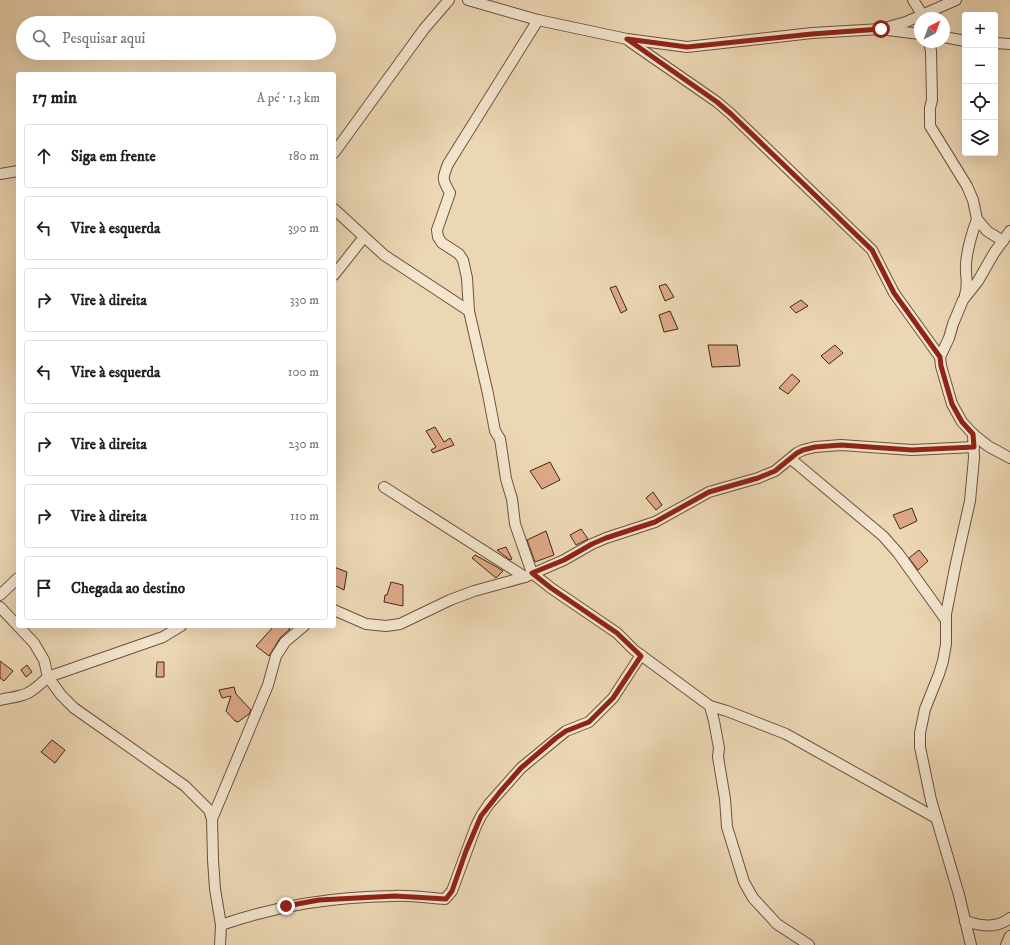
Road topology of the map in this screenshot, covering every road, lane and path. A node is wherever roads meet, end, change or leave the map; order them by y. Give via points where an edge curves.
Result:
1 (449, 0) edge
2 (468, 0) edge
3 (913, 0) edge
4 (956, 0) edge
5 (920, 12) edge
6 (931, 12) edge
7 (914, 19) edge
8 (538, 20) junction
9 (881, 29) junction
10 (914, 33) edge
11 (627, 39) junction
12 (950, 39) edge
13 (962, 41) edge
14 (998, 43) edge
15 (1010, 44) edge
16 (930, 48) edge
17 (336, 150) edge
18 (16, 171) edge
19 (0, 174) edge
20 (336, 211) edge
21 (977, 219) junction
22 (1007, 236) edge
23 (364, 238) junction
24 (336, 273) edge
25 (963, 300) junction
26 (469, 311) junction
27 (940, 357) junction
28 (973, 434) junction
29 (974, 447) junction
30 (1010, 458) edge
31 (791, 459) junction
32 (384, 487) dead end
33 (529, 575) junction
34 (16, 580) edge
35 (0, 595) edge
36 (0, 606) edge
37 (336, 611) edge
38 (946, 620) junction
39 (16, 623) edge
40 (20, 628) edge
41 (178, 628) edge
42 (302, 628) edge
43 (641, 656) junction
44 (48, 677) junction
45 (0, 700) edge
46 (710, 706) junction
47 (936, 818) junction
48 (212, 819) junction
49 (1010, 918) edge
50 (965, 921) junction
51 (220, 924) junction
52 (1010, 936) edge
53 (220, 945) edge
54 (809, 945) edge
55 (971, 945) edge
56 (1006, 945) edge

1 - 17 street via 424,29
2 - 8 street
3 - 5 street
4 - 6 street
7 - 9 street
8 - 11 street
8 - 26 street via 444,174 443,181 450,193 437,230 438,237 463,260
9 - 10 street
9 - 11 street via 687,47
11 - 27 street via 731,114 872,250 894,293
12 - 13 street
14 - 15 street
16 - 21 street via 930,126 967,186
18 - 19 street
20 - 23 street
21 - 22 street via 987,231
21 - 25 street via 969,243 966,264 968,283
22 - 25 street
23 - 24 street
23 - 26 street via 384,256
25 - 27 street
26 - 33 street via 502,452 515,524
27 - 28 street via 952,404 962,422
28 - 29 street
28 - 30 street
29 - 31 street via 912,450 841,445 803,450
29 - 38 street via 970,501
31 - 33 street via 775,471 709,492 655,522 606,538
31 - 38 street via 883,536 898,552
32 - 33 street
33 - 37 street via 450,600 400,624 366,624
33 - 43 street via 617,633
34 - 35 street
36 - 39 street
38 - 47 street via 943,661 925,709 920,733 920,747
40 - 44 street via 34,643 44,660
41 - 44 street via 163,637
42 - 48 street via 285,642 276,656 268,685
43 - 46 street
43 - 51 street via 613,698 589,722 566,731 521,768 493,800 478,821 452,891 446,899 395,896 319,900 252,914
44 - 45 street via 28,693
44 - 48 street via 61,696 74,708 185,786 209,810
46 - 47 street via 786,734
46 - 54 street via 719,748 727,827 744,882 753,898 777,924
47 - 50 street via 960,895
48 - 51 street via 215,890
49 - 50 street via 998,925 989,926 979,926
50 - 55 street
51 - 53 street
52 - 56 street

